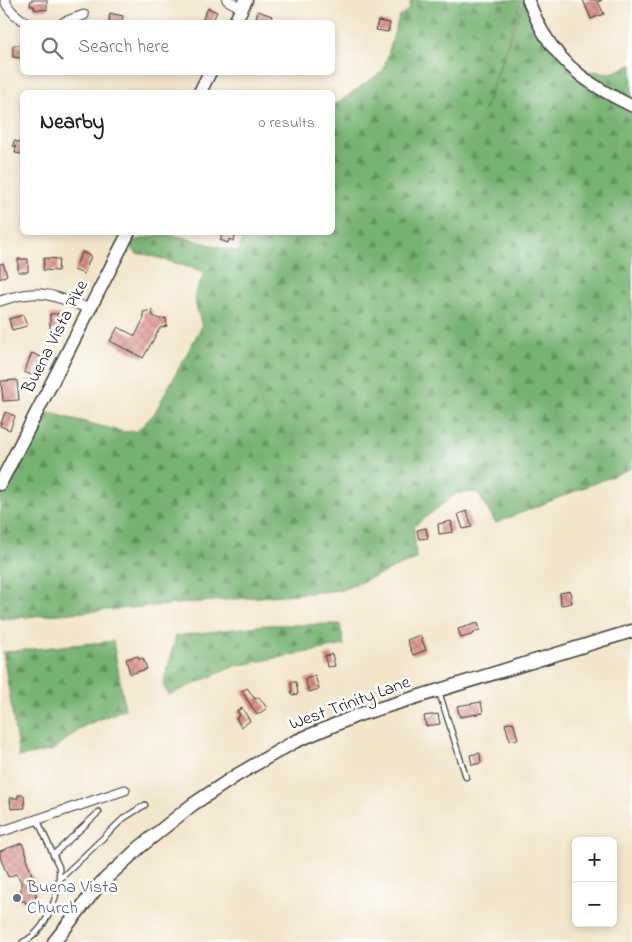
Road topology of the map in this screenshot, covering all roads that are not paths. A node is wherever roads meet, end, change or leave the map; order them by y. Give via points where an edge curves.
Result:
1 (5, 0) edge
2 (227, 0) edge
3 (528, 0) edge
4 (244, 4) edge
5 (84, 15) dead end
6 (22, 20) edge
7 (70, 20) edge
8 (236, 20) edge
9 (208, 75) edge
10 (201, 90) edge
11 (632, 106) edge
12 (127, 235) edge
13 (0, 301) edge
14 (90, 309) junction
15 (0, 484) edge
16 (632, 631) edge
17 (438, 691) junction
18 (466, 777) dead end
19 (125, 790) dead end
20 (145, 805) dead end
21 (99, 812) dead end
22 (37, 819) junction
23 (0, 832) edge
24 (53, 855) junction
25 (58, 881) junction
26 (23, 942) edge
27 (54, 942) edge

1 - 6 street via 16,17
2 - 4 street
3 - 11 street via 544,33 569,66 599,90
4 - 8 main road
5 - 7 street
9 - 10 main road
12 - 14 main road, Buena Vista Pike
13 - 14 street via 30,293 49,294
14 - 15 main road, Buena Vista Pike
16 - 17 main road, West Trinity Lane
17 - 18 lane
17 - 27 main road, West Trinity Lane via 358,715 294,742 237,775 140,847 100,884
19 - 22 street
20 - 25 lane via 124,818
21 - 24 lane
22 - 23 street
22 - 24 lane
24 - 25 lane via 59,867
25 - 26 lane via 50,913 34,935

